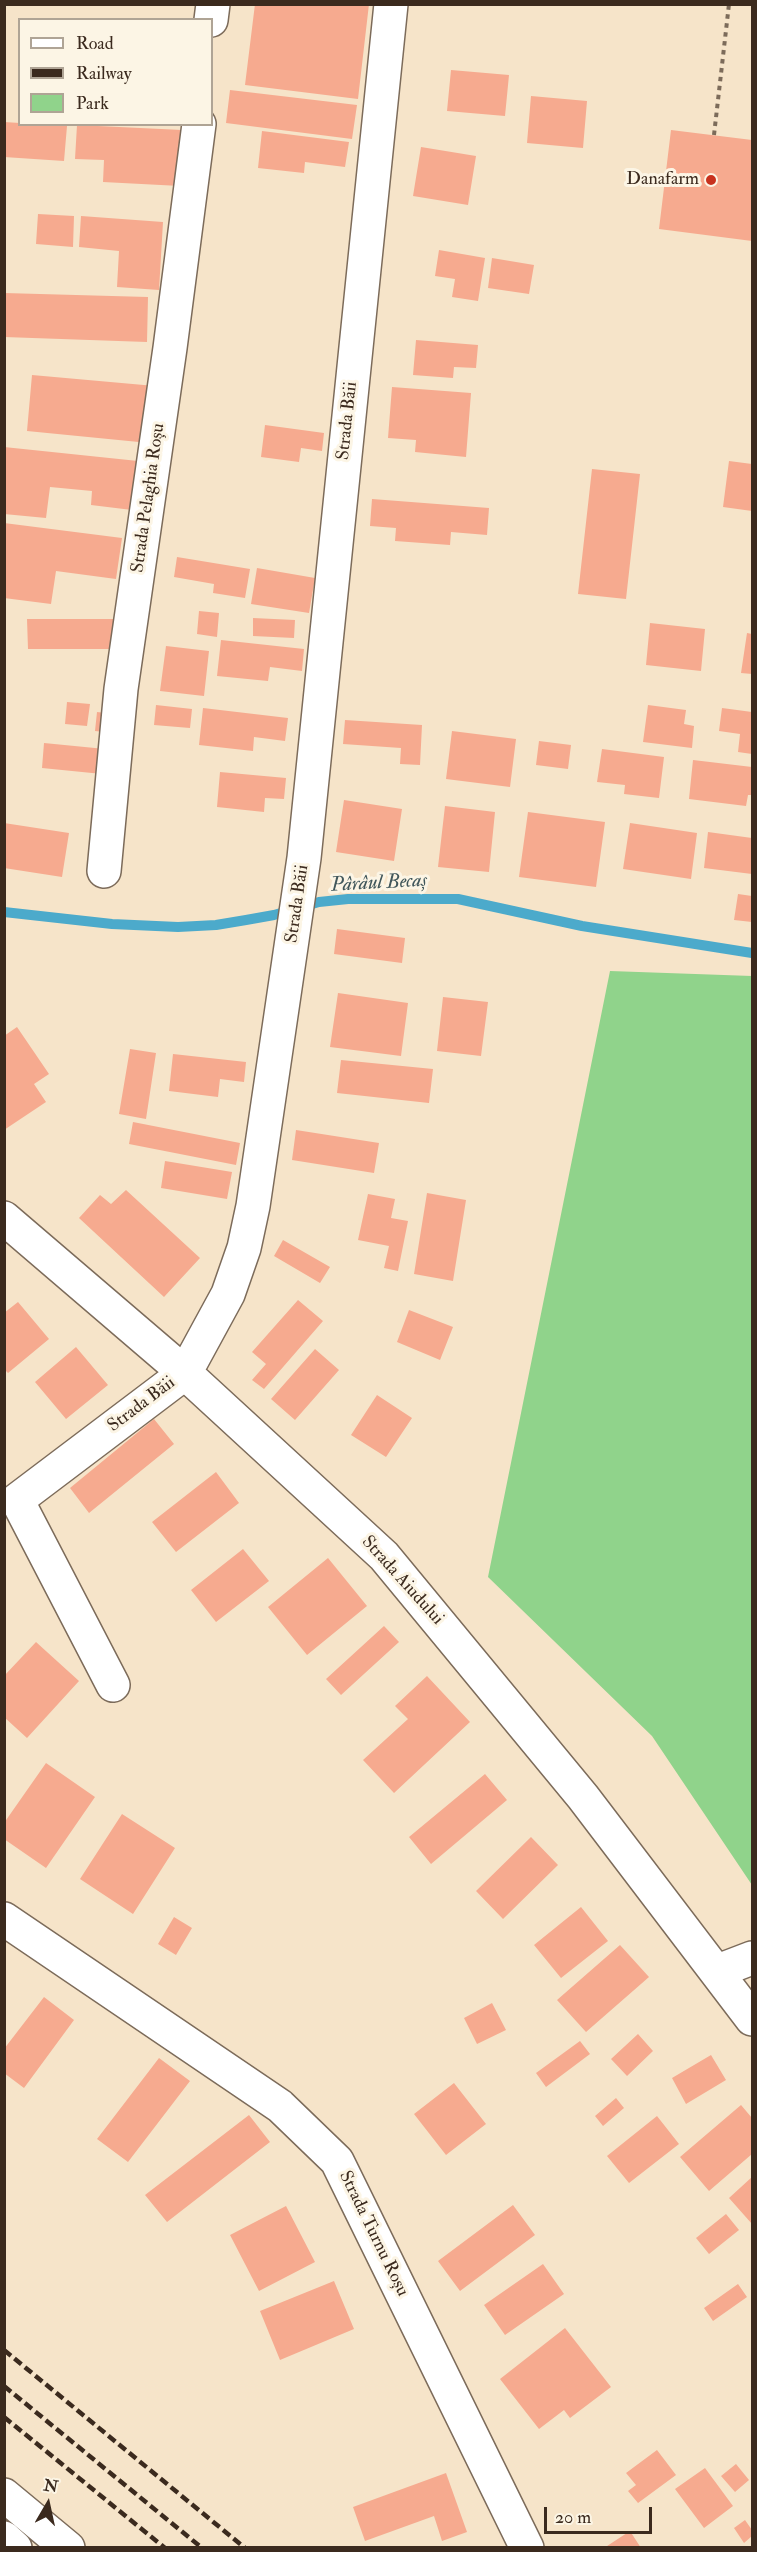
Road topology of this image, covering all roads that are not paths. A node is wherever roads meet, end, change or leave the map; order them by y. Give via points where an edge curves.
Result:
1 (391, 4) edge
2 (199, 126) edge
3 (104, 871) dead end
4 (4, 1218) edge
5 (185, 1373) junction
6 (113, 1685) dead end
7 (4, 1919) edge
8 (753, 1958) edge
9 (718, 1971) junction
10 (753, 2019) edge
11 (4, 2495) edge
12 (4, 2538) edge
13 (15, 2547) edge
14 (68, 2547) edge
15 (527, 2547) edge

1 - 5 street, Strada Băii via 291,957 244,1248 228,1294
2 - 3 street, Strada Pelaghia Roșu via 121,689
4 - 5 street, Strada Aiudului
5 - 6 street, Strada Băii via 17,1500
5 - 9 street, Strada Aiudului via 384,1556 583,1797
7 - 15 street, Strada Turnu Roșu via 280,2106 337,2161
8 - 9 street
9 - 10 street, Strada Aiudului
11 - 14 street
12 - 13 street

